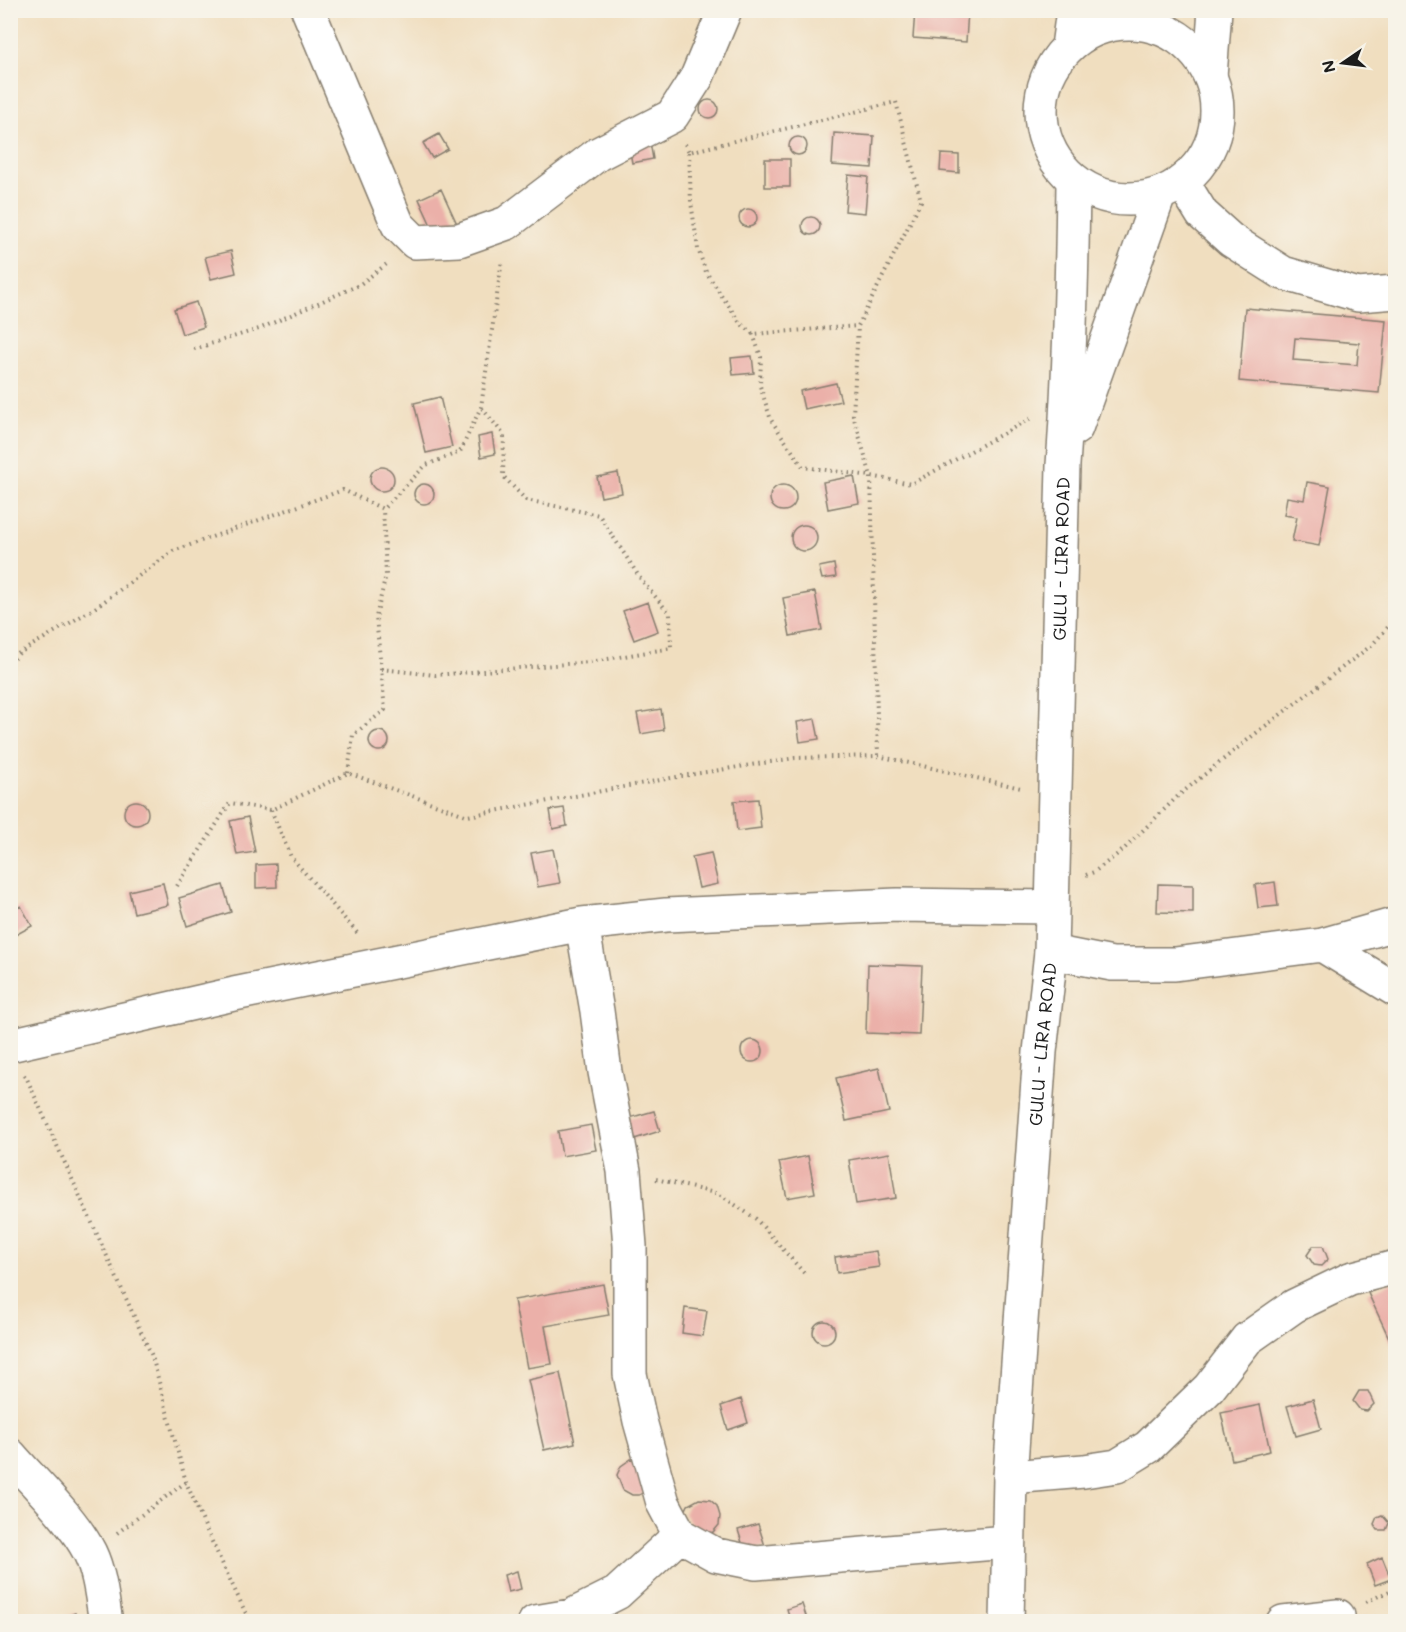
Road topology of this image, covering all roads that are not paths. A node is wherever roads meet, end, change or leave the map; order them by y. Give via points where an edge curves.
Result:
1 (308, 10) edge
2 (725, 10) edge
3 (1073, 10) edge
4 (1215, 10) edge
5 (1135, 17) edge
6 (1068, 47) junction
7 (1210, 76) junction
8 (1073, 181) junction
9 (1171, 189) junction
10 (1395, 292) edge
11 (1063, 465) junction
12 (1052, 899) junction
13 (582, 924) junction
14 (1395, 924) edge
15 (1322, 945) junction
16 (1051, 952) junction
17 (1395, 990) edge
18 (15, 1058) edge
19 (1395, 1267) edge
20 (10, 1455) edge
21 (1010, 1477) junction
22 (680, 1535) junction
23 (1007, 1542) junction
24 (1338, 1616) dead end
25 (106, 1622) edge
26 (535, 1622) edge
27 (1007, 1622) edge
28 (1283, 1622) edge

1 - 2 street via 398,225 415,243 459,240 507,223 598,154 672,117 697,77
3 - 6 street
4 - 7 street
5 - 6 street via 1086,34
5 - 7 street via 1168,32 1192,50
6 - 8 street via 1050,71 1041,100 1042,130 1053,158
7 - 9 street via 1217,104 1215,134 1203,161
8 - 9 street via 1114,200
8 - 11 street, GULU - LIRA ROAD
9 - 10 street via 1232,240 1283,273 1358,295
9 - 11 street
11 - 12 street, GULU - LIRA ROAD
12 - 13 street via 666,915
12 - 16 street, GULU - LIRA ROAD
13 - 18 street via 383,963
13 - 22 street via 624,1171 630,1246 630,1374 663,1503
14 - 15 street
15 - 16 street via 1175,963 1112,964
15 - 17 street
16 - 21 street, GULU - LIRA ROAD via 1040,1052
19 - 21 street via 1350,1279 1294,1306 1247,1339 1209,1388 1148,1447 1117,1466
20 - 25 street via 72,1526 90,1554
21 - 23 street, GULU - LIRA ROAD
22 - 23 street via 716,1555 756,1563
22 - 26 street via 617,1593 571,1616
23 - 27 street, GULU - LIRA ROAD
24 - 28 street

